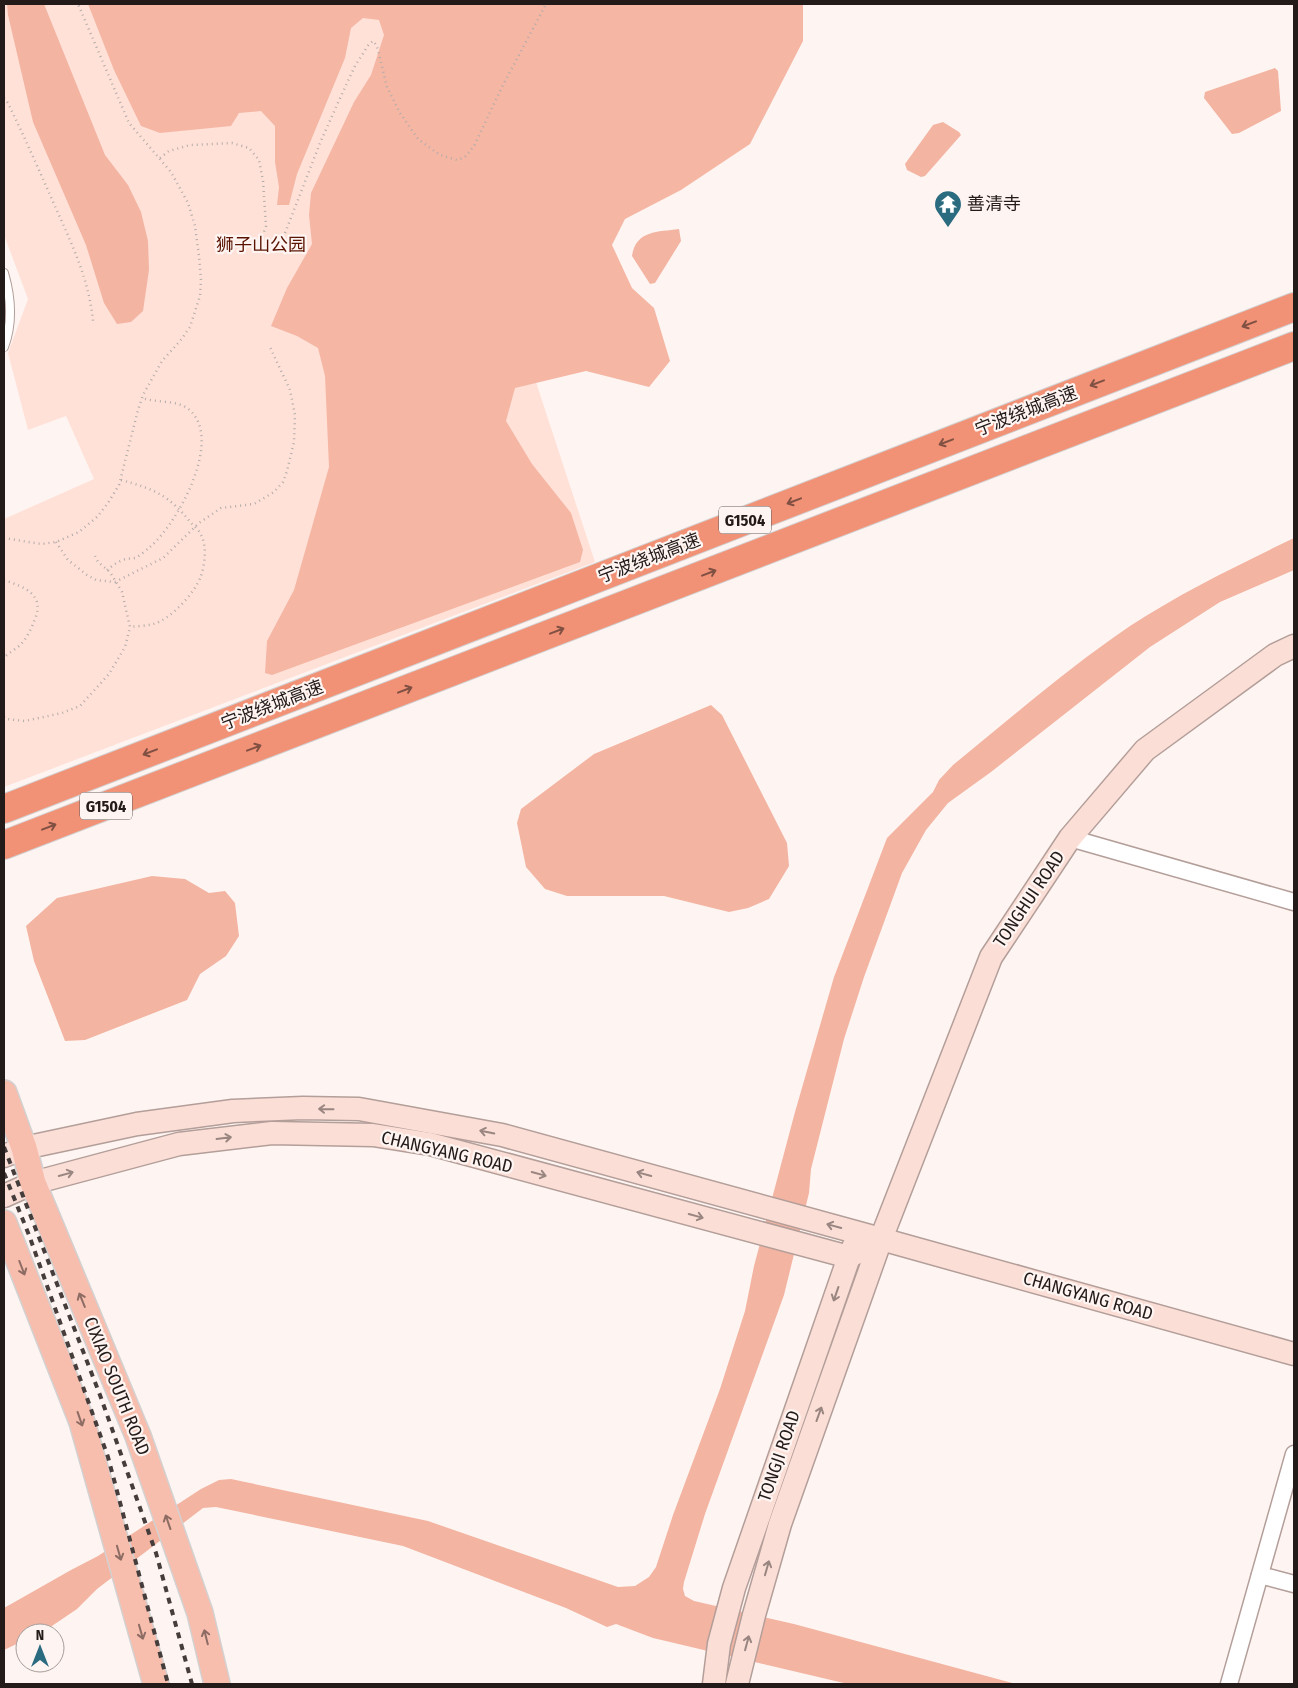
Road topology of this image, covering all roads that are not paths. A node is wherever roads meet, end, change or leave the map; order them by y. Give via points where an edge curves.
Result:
1 (4, 273) edge
2 (1294, 307) edge
3 (4, 346) edge
4 (1294, 346) edge
5 (1294, 646) edge
6 (4, 809) edge
7 (1070, 838) junction
8 (4, 845) edge
9 (1294, 902) edge
10 (4, 1093) edge
11 (14, 1152) edge
12 (33, 1183) junction
13 (4, 1196) edge
14 (4, 1223) edge
15 (871, 1236) junction
16 (849, 1257) junction
17 (1294, 1354) edge
18 (1294, 1454) edge
19 (1260, 1575) junction
20 (1294, 1584) edge
21 (738, 1678) edge
22 (156, 1684) edge
23 (218, 1684) edge
24 (714, 1684) edge
25 (1230, 1684) edge

1 - 3 lane via 10,308
2 -> 6 highway, 宁波绕城高速 / G1504
8 -> 4 highway, 宁波绕城高速 / G1504
5 - 7 main road, TONGHUI ROAD via 1275,655 1145,750
7 - 9 street
7 - 15 main road, TONGHUI ROAD via 991,957
10 - 11 main road, CIXIAO SOUTH ROAD
11 - 12 main road, CIXIAO SOUTH ROAD
15 -> 11 main road, CHANGYANG ROAD via 502,1136 359,1110 233,1111 137,1124
12 - 13 main road, CHANGYANG ROAD
12 -> 16 main road, CHANGYANG ROAD via 179,1144 272,1133 373,1136 430,1144
23 -> 12 main road, CIXIAO SOUTH ROAD via 200,1613 138,1436
14 -> 22 main road via 82,1422
15 - 16 main road
15 - 17 main road, CHANGYANG ROAD
21 -> 15 main road, TONGJI ROAD via 780,1524
16 -> 24 main road, TONGJI ROAD via 737,1578 719,1644
18 - 19 street
19 - 20 street
19 - 25 street

